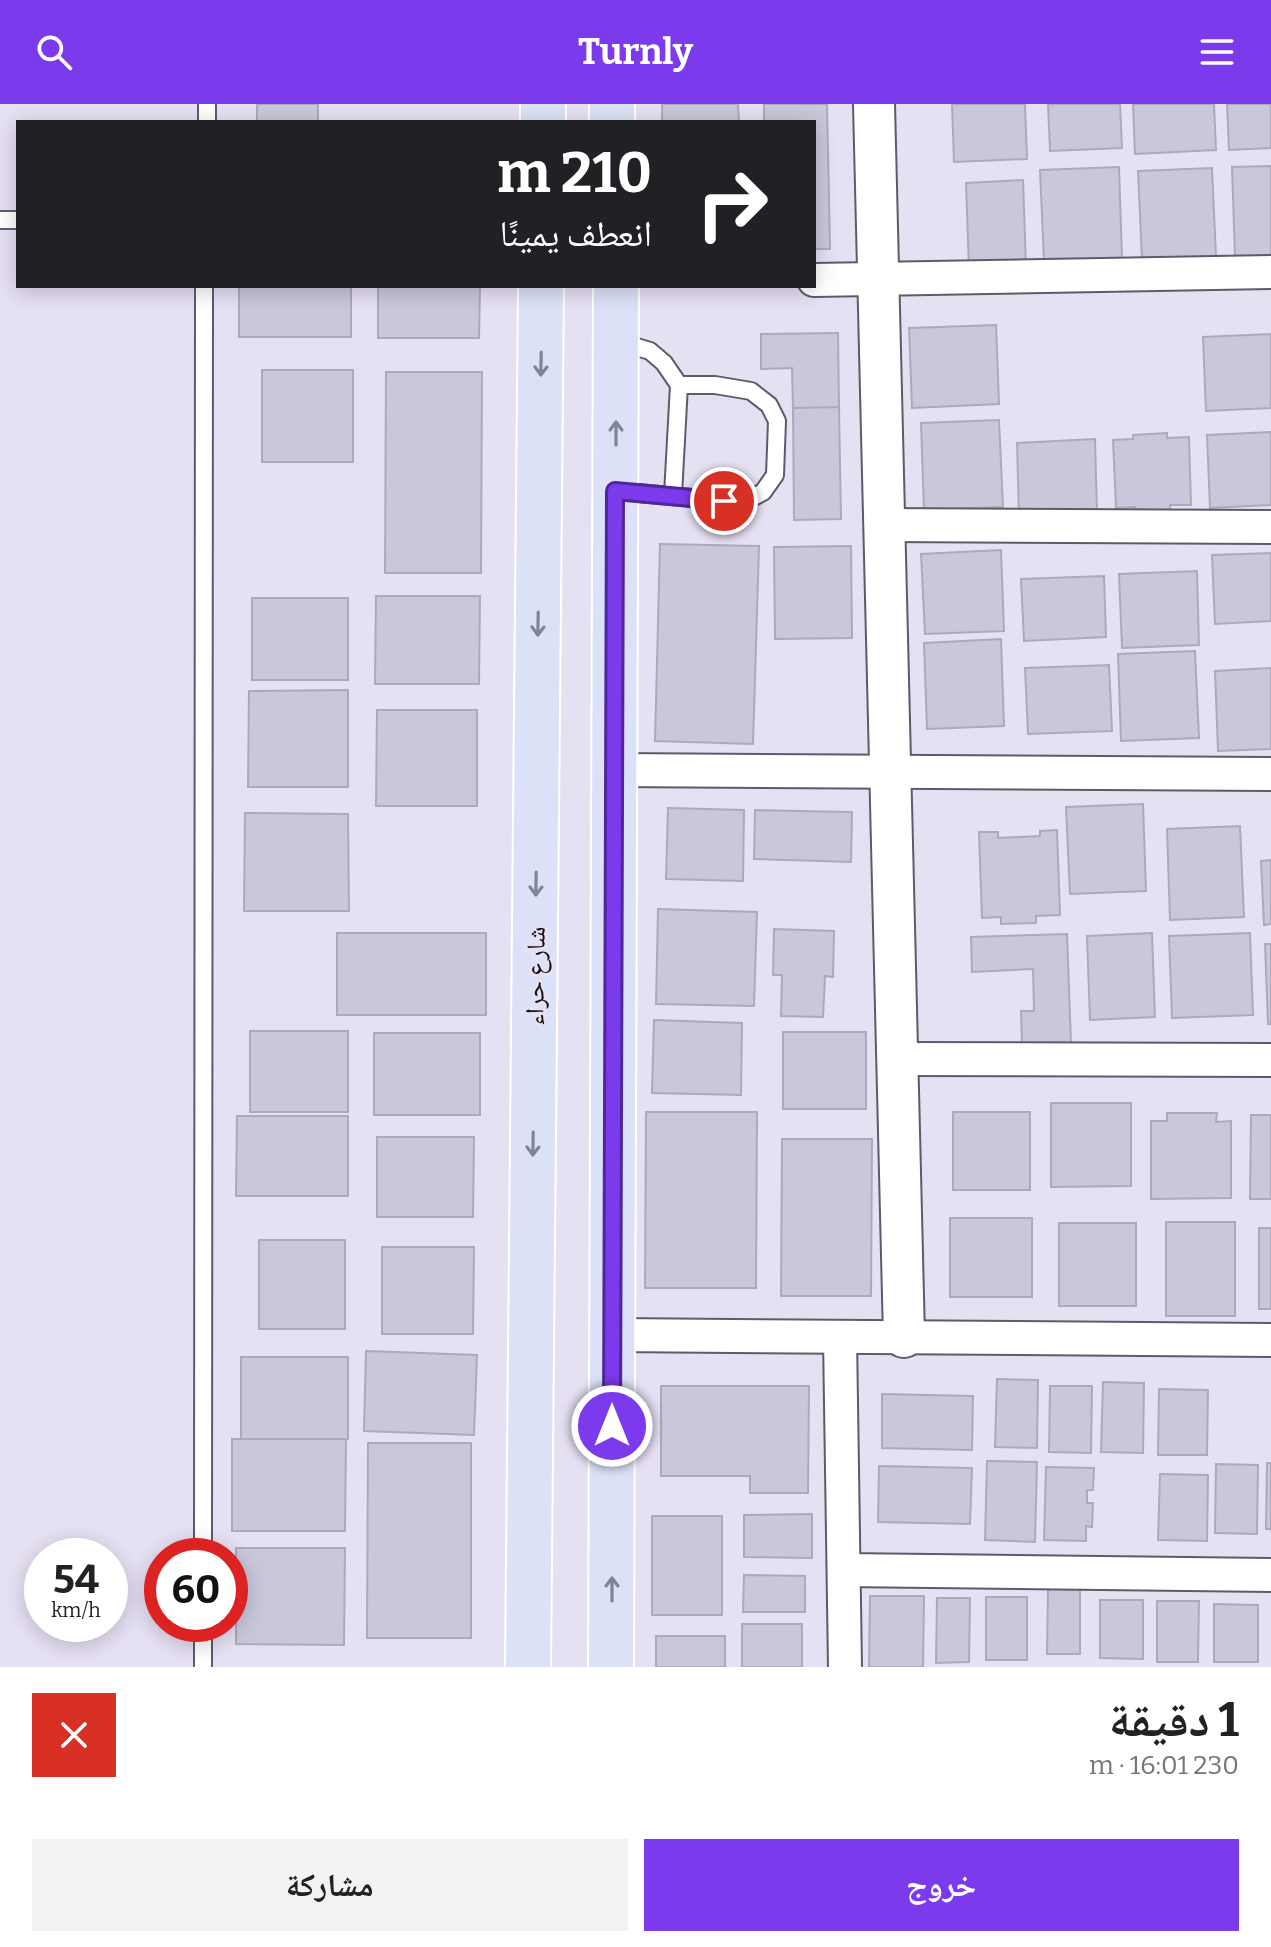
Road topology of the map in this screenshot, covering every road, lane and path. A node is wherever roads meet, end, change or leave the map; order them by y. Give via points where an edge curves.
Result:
1 (874, 104) edge
2 (1271, 272) edge
3 (878, 279) junction
4 (816, 280) edge
5 (204, 288) edge
6 (541, 288) edge
7 (616, 288) edge
8 (616, 340) junction
9 (679, 385) junction
10 (615, 491) junction
11 (673, 495) junction
12 (884, 525) junction
13 (1271, 527) edge
14 (614, 770) junction
15 (890, 771) junction
16 (1271, 774) edge
17 (897, 1059) junction
18 (1271, 1060) edge
19 (613, 1335) junction
20 (840, 1337) junction
21 (904, 1337) junction
22 (1271, 1340) edge
23 (203, 1538) edge
24 (844, 1570) junction
25 (1271, 1575) edge
26 (203, 1642) edge
27 (203, 1667) edge
28 (528, 1667) edge
29 (611, 1667) edge
30 (845, 1667) edge

1 - 3 street
2 - 3 street
3 - 4 street
3 - 12 street
5 - 23 lane
6 -> 28 main road, شارع حراء
7 - 8 main road
8 - 9 lane via 650,351
10 -> 8 main road
9 - 11 lane
9 - 11 lane via 751,391 769,405 777,421 775,475 763,492 746,501
10 - 11 lane
10 - 14 main road
12 - 13 street
12 - 15 street
14 - 15 street
14 - 19 main road
15 - 16 street
15 - 17 street
17 - 18 street
17 - 21 street
19 - 20 street
29 -> 19 main road
20 - 21 street
20 - 24 street
21 - 22 street
24 - 25 street
24 - 30 street
26 - 27 lane

